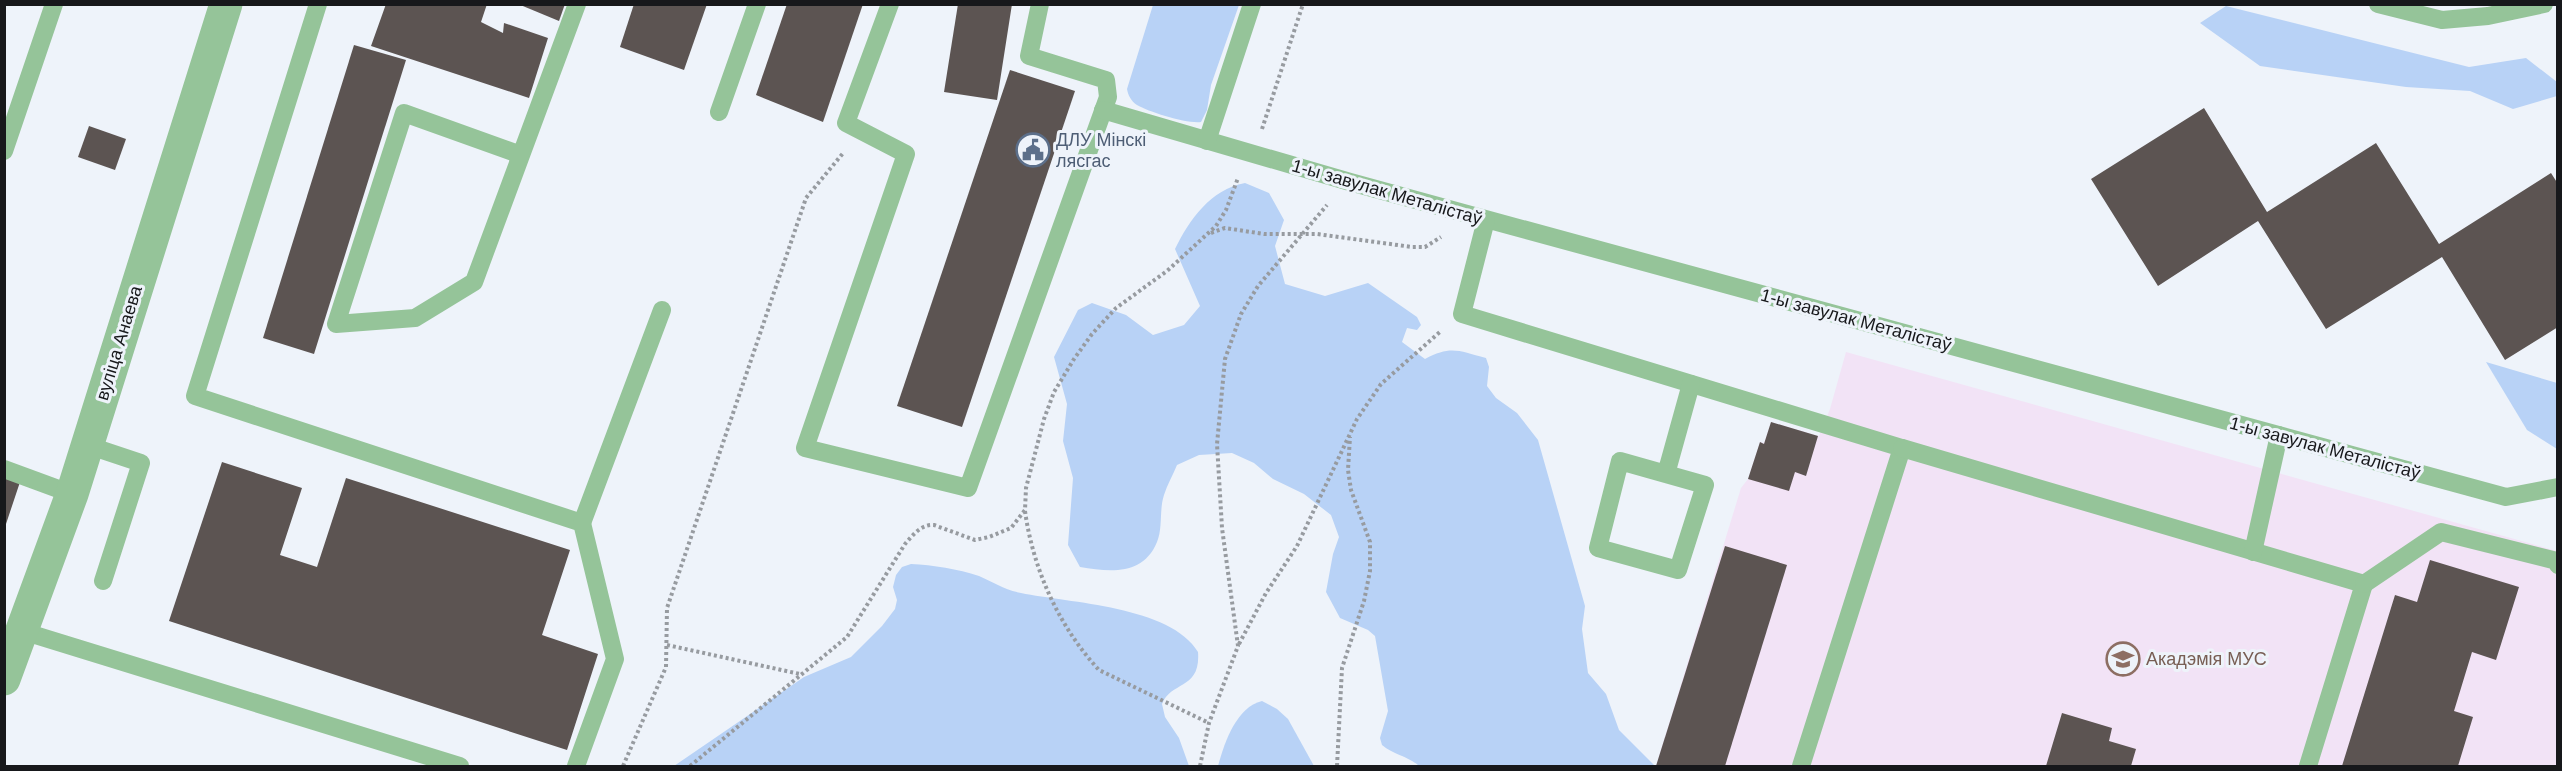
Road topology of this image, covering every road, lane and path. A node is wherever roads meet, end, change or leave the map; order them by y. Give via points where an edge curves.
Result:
1 (54, 4) edge
2 (226, 4) edge
3 (318, 4) edge
4 (577, 4) edge
5 (758, 4) edge
6 (890, 4) edge
7 (1040, 4) edge
8 (1252, 4) edge
9 (1303, 4) edge
10 (2378, 4) edge
11 (2544, 4) edge
12 (1103, 110) junction
13 (719, 112) dead end
14 (861, 131) junction
15 (1207, 141) junction
16 (4, 151) edge
17 (1254, 153) junction
18 (521, 155) junction
19 (1350, 182) junction
20 (1460, 213) junction
21 (1486, 220) junction
22 (1207, 234) dead end
23 (1301, 234) junction
24 (662, 310) dead end
25 (1462, 314) junction
26 (1691, 384) junction
27 (1350, 433) junction
28 (2279, 435) junction
29 (87, 445) junction
30 (1902, 448) junction
31 (4, 469) edge
32 (1666, 474) junction
33 (2558, 487) edge
34 (72, 494) junction
35 (1025, 510) dead end
36 (582, 523) junction
37 (2253, 552) junction
38 (2558, 565) edge
39 (103, 581) dead end
40 (2364, 584) junction
41 (22, 631) junction
42 (667, 645) junction
43 (1238, 646) junction
44 (801, 674) dead end
45 (4, 679) edge
46 (1209, 723) junction
47 (460, 766) edge
48 (576, 766) edge
49 (623, 766) edge
50 (1200, 766) edge
51 (1337, 766) edge
52 (1801, 766) edge
53 (2308, 766) edge

1 - 16 lane
2 - 29 street, вуліца Анаева
3 - 36 lane via 195,396
4 - 18 lane
5 - 13 lane
6 - 14 lane via 846,123
7 - 12 lane via 1029,56 1106,80 1108,97
8 - 15 lane
9 - 17 path
10 - 11 lane via 2442,20 2488,16
12 - 14 lane via 968,488 805,448 906,154
12 - 15 lane, 1-ы завулак Металістаў
14 - 42 path via 806,198 667,608
15 - 17 lane, 1-ы завулак Металістаў
17 - 19 lane, 1-ы завулак Металістаў
18 - 18 lane via 474,282 415,318 336,324 404,113
19 - 20 lane, 1-ы завулак Металістаў
19 - 23 path
20 - 21 lane, 1-ы завулак Металістаў
20 - 23 path via 1436,242 1425,247
21 - 25 lane
21 - 28 lane, 1-ы завулак Металістаў
22 - 23 path via 1225,228
23 - 43 path via 1258,286 1225,358 1218,444 1222,528
24 - 36 lane
25 - 26 lane
25 - 27 path via 1382,384
26 - 30 lane
26 - 32 lane
27 - 43 path via 1297,546
27 - 51 path via 1348,471 1370,542 1370,571 1342,668
28 - 33 lane, 1-ы завулак Металістаў via 2506,497
28 - 37 lane
29 - 34 street, вуліца Анаева
29 - 39 lane via 141,463
30 - 37 lane
30 - 52 lane
31 - 34 lane
32 - 32 lane via 1620,461 1598,548 1678,570 1705,485
34 - 41 street, вуліца Анаева
35 - 46 path via 1035,562 1087,657 1100,670
36 - 48 lane via 615,659
37 - 40 lane
38 - 40 lane via 2557,561 2441,532
40 - 53 lane
41 - 45 street, вуліца Анаева
41 - 47 lane
42 - 44 path
42 - 49 path via 666,668
43 - 46 path
46 - 50 path

